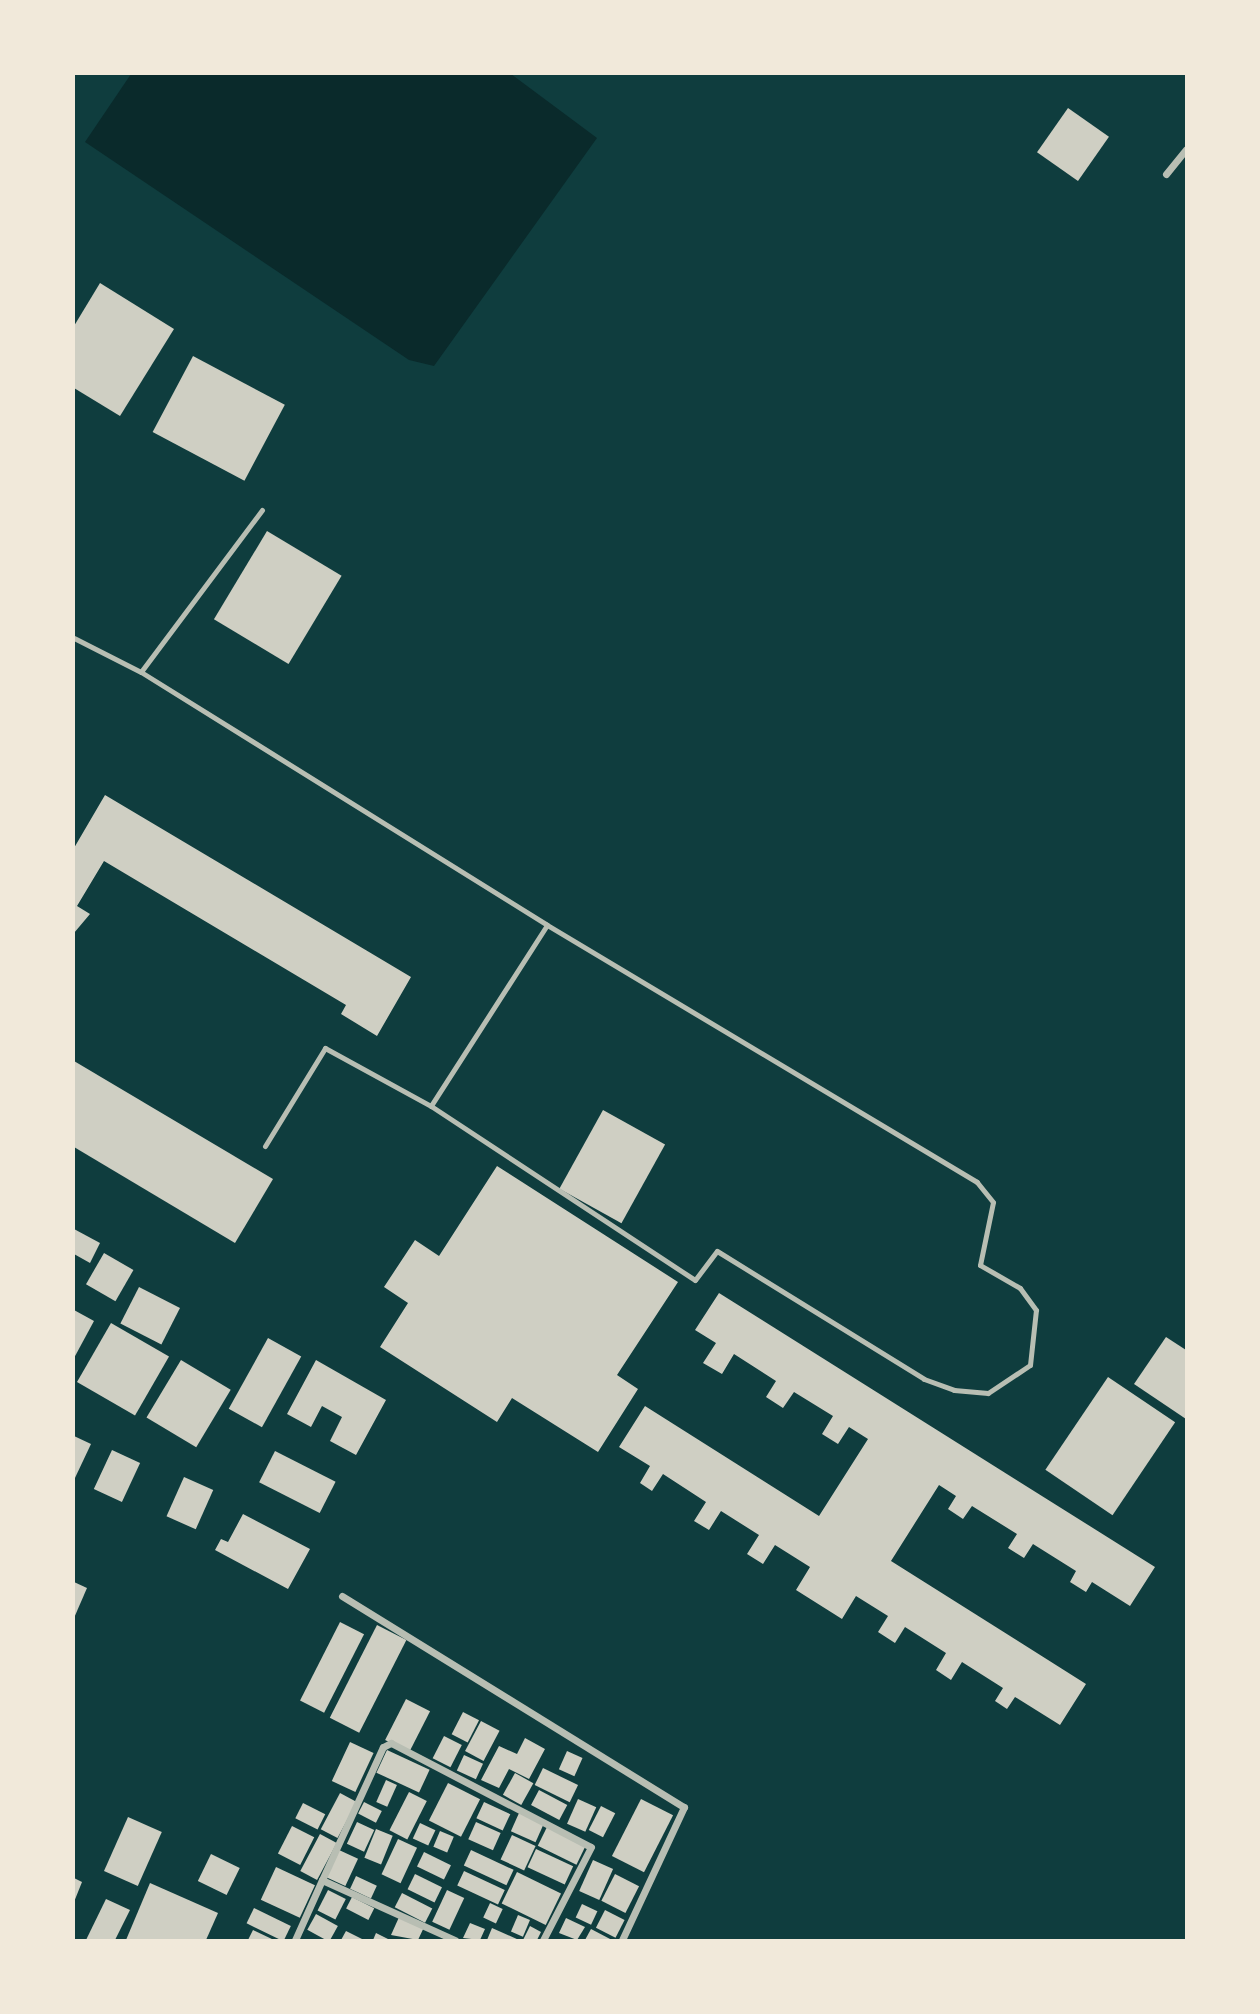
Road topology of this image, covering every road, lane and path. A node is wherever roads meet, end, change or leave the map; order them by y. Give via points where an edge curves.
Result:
1 (1186, 149) edge
2 (1166, 174) dead end
3 (262, 510) dead end
4 (74, 638) edge
5 (141, 671) junction
6 (547, 925) junction
7 (431, 1105) junction
8 (265, 1146) dead end
9 (342, 1596) dead end
10 (322, 1880) junction
11 (295, 1941) edge
12 (455, 1941) edge
13 (543, 1941) edge
14 (622, 1941) edge

1 - 2 street
3 - 5 lane
4 - 5 lane
5 - 6 lane
6 - 7 lane
6 - 7 lane via 977,1182 993,1202 980,1265 1020,1288 1036,1310 1030,1365 988,1394 954,1390 924,1379 717,1251 695,1280
7 - 8 lane via 325,1048
9 - 14 street via 684,1807
10 - 11 street
10 - 12 street
10 - 13 street via 383,1747 391,1743 591,1847

